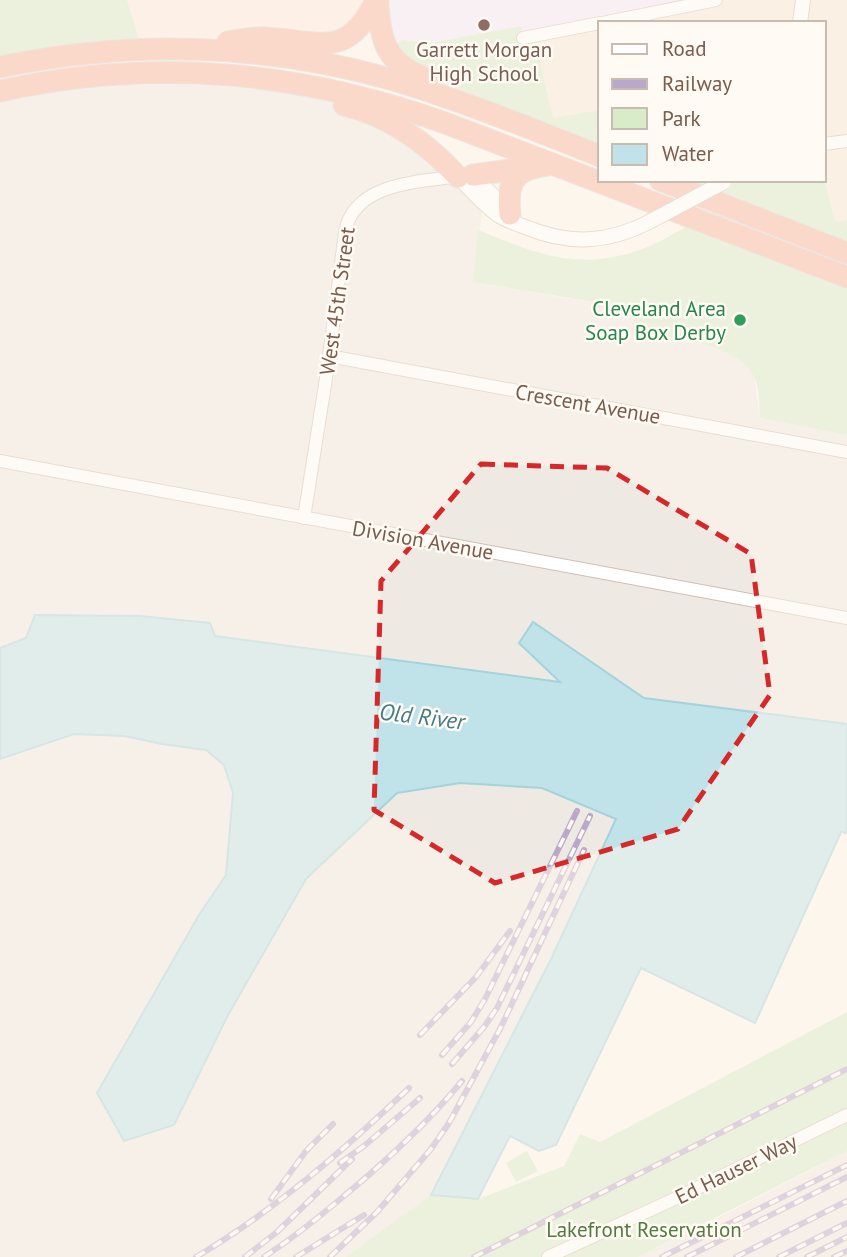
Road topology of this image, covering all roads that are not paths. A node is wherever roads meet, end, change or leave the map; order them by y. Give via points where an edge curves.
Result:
1 (377, 0) edge
2 (716, 0) edge
3 (803, 0) edge
4 (611, 21) edge
5 (800, 21) edge
6 (598, 24) edge
7 (523, 38) dead end
8 (174, 49) junction
9 (0, 67) edge
10 (25, 86) junction
11 (0, 91) edge
12 (847, 141) edge
13 (826, 144) edge
14 (596, 155) edge
15 (555, 164) junction
16 (526, 167) junction
17 (466, 176) junction
18 (598, 181) edge
19 (602, 182) edge
20 (665, 182) edge
21 (724, 182) edge
22 (510, 214) junction
23 (528, 228) junction
24 (847, 253) edge
25 (847, 277) edge
26 (329, 356) junction
27 (847, 452) edge
28 (0, 461) edge
29 (304, 518) junction
30 (847, 618) edge
31 (847, 1115) edge
32 (548, 1257) edge

1 - 8 highway via 359,29 336,42 263,37
1 - 14 highway via 382,38 388,52 405,69 503,107
2 - 4 street
3 - 5 street
6 - 7 street
8 - 9 highway via 73,54
8 - 14 highway via 272,55 371,74
10 - 11 highway
10 - 15 highway via 161,72 277,79 374,99
10 - 17 highway via 199,85 316,98 362,110 397,126
12 - 13 street
15 - 16 highway
15 - 18 highway
16 - 17 highway
16 - 22 highway via 510,189
17 - 22 street
17 - 23 street via 496,214
17 - 26 street, West 45th Street via 383,190 365,199 351,214
19 - 25 highway
20 - 24 highway
21 - 23 street, bridge via 625,233 594,240 560,239
22 - 23 street
26 - 27 street, Crescent Avenue
26 - 29 street, West 45th Street
28 - 29 street, Division Avenue
29 - 30 street, Division Avenue
31 - 32 street, Ed Hauser Way

